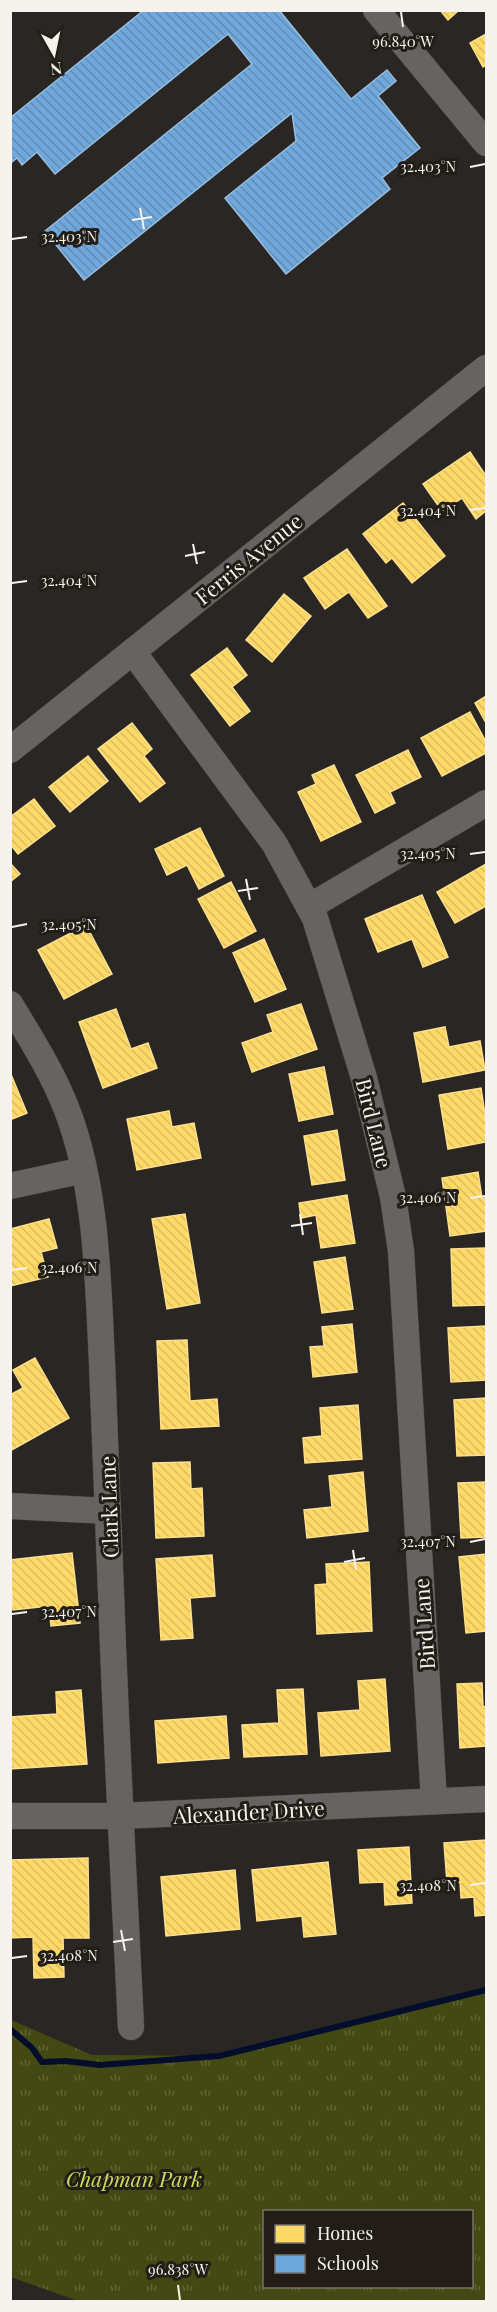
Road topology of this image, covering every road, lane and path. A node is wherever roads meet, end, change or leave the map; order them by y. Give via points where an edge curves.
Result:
1 (376, 10) edge
2 (486, 143) edge
3 (486, 368) edge
4 (133, 652) junction
5 (10, 750) edge
6 (486, 803) edge
7 (309, 907) junction
8 (10, 1004) edge
9 (84, 1170) junction
10 (10, 1186) edge
11 (10, 1506) edge
12 (108, 1511) junction
13 (486, 1799) edge
14 (434, 1801) junction
15 (10, 1816) edge
16 (120, 1816) junction
17 (131, 2027) dead end

1 - 2 street
3 - 4 street, Ferris Avenue
4 - 5 street, Ferris Avenue
4 - 7 street, Bird Lane via 274,843
6 - 7 street
7 - 14 street, Bird Lane via 364,1078 393,1197 401,1251
8 - 9 street, Clark Lane via 45,1062 67,1110
9 - 10 street
9 - 12 street, Clark Lane via 98,1281
11 - 12 street
12 - 16 street, Clark Lane
13 - 14 street, Alexander Drive
14 - 16 street, Alexander Drive
15 - 16 street, Alexander Drive
16 - 17 street, Clark Lane

